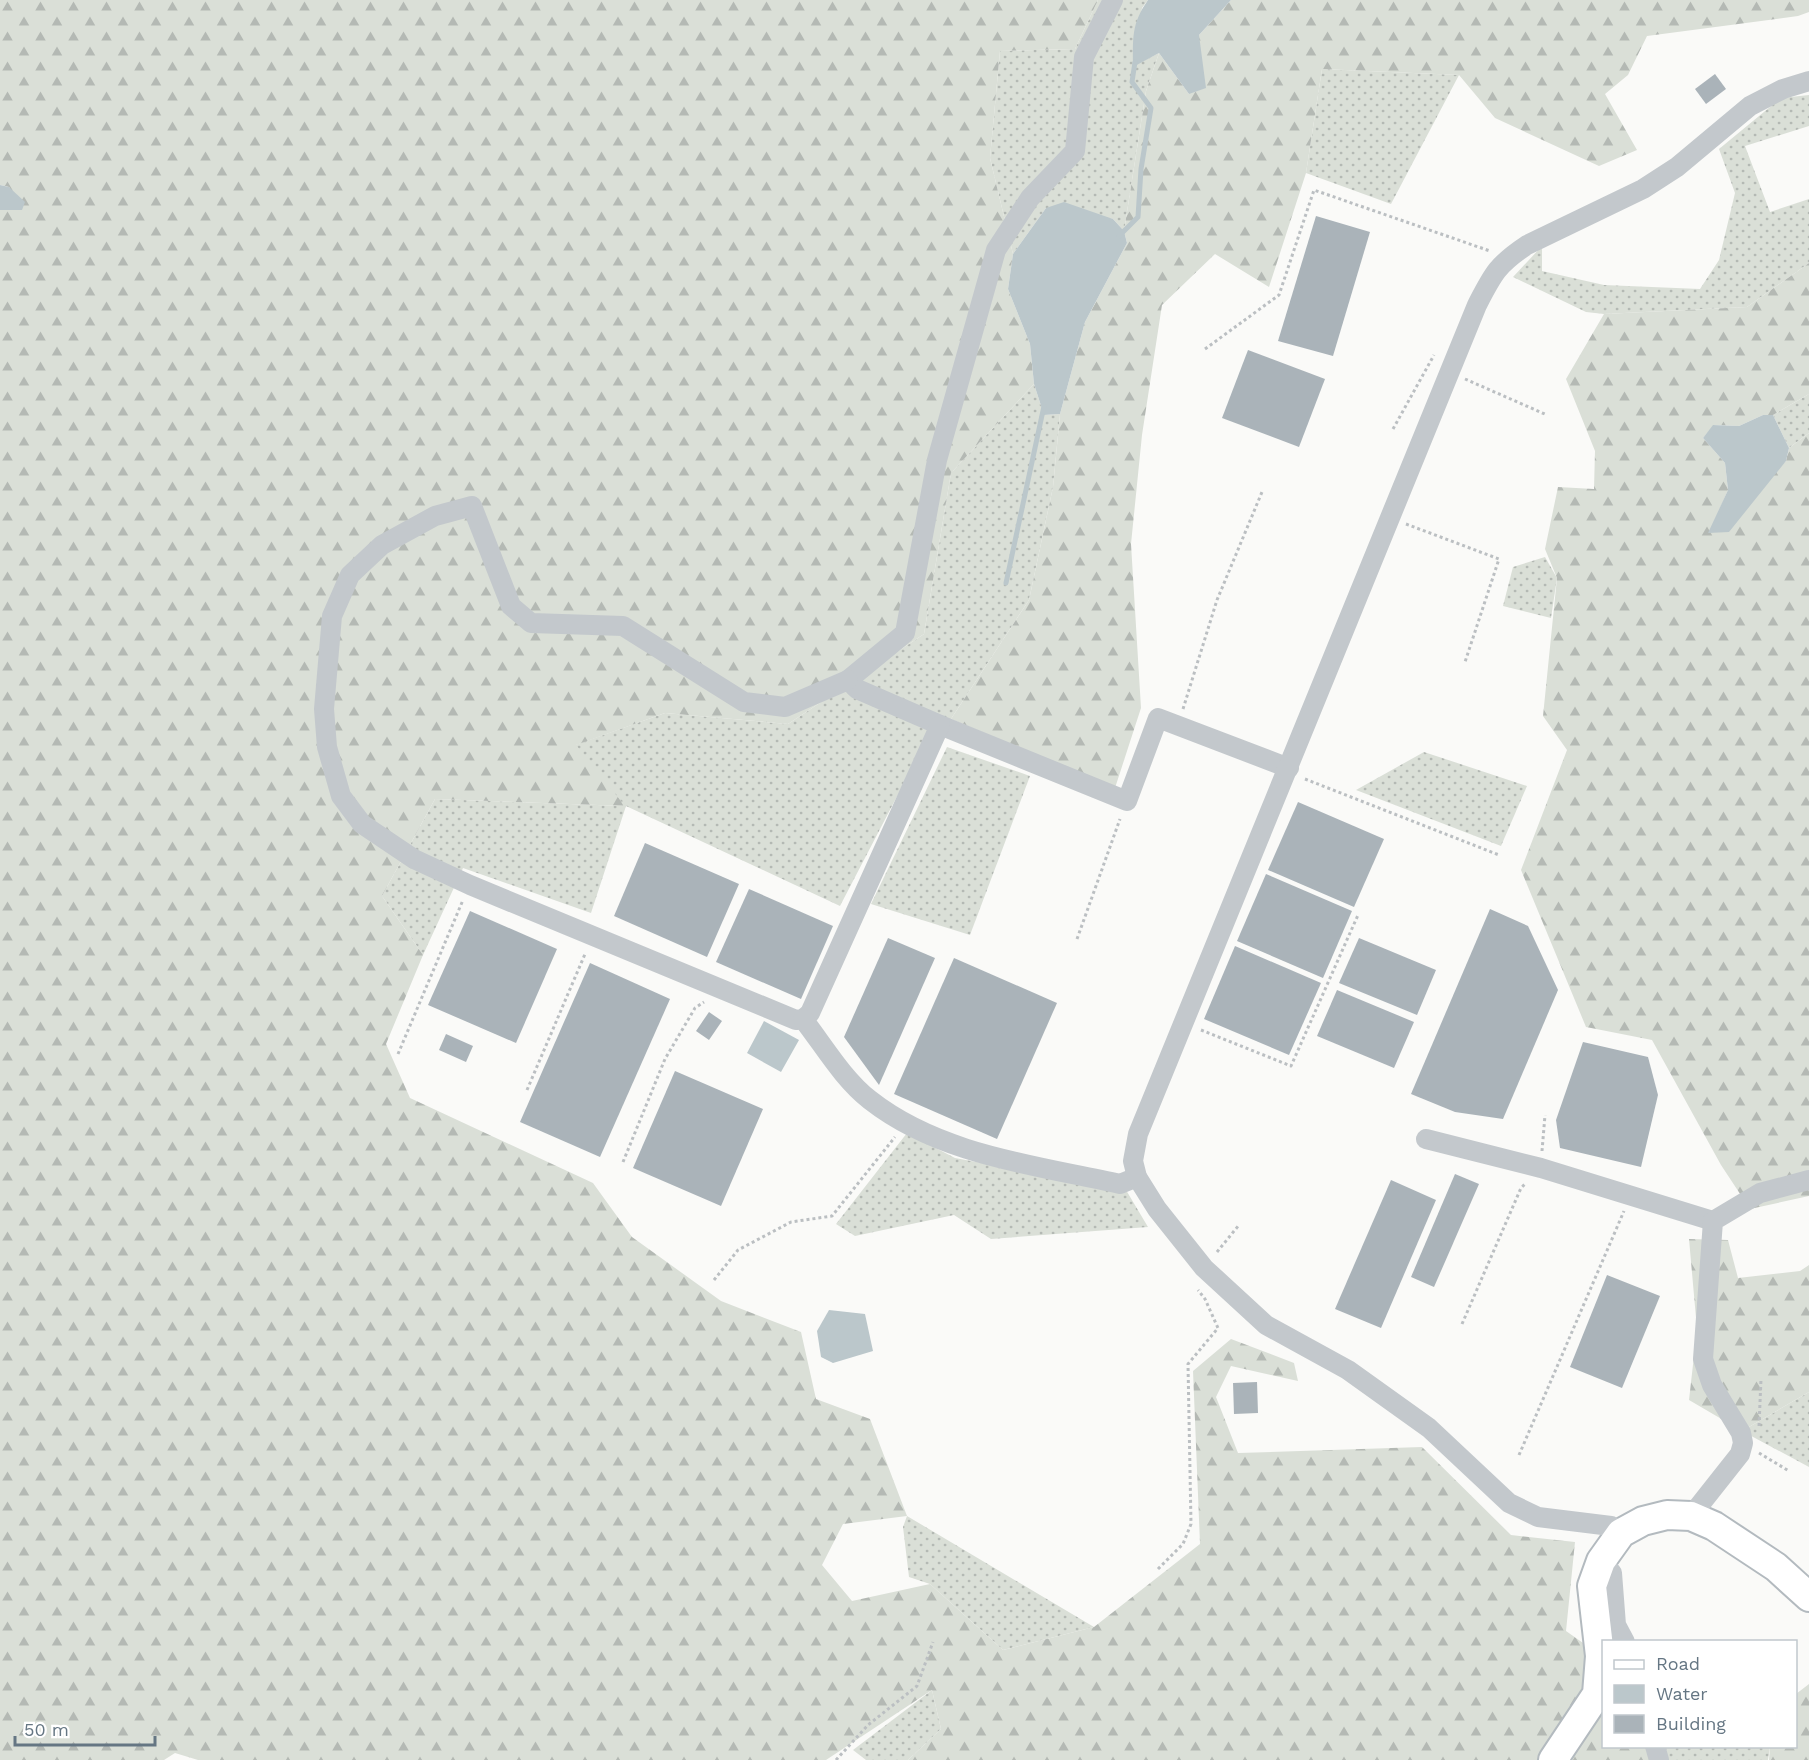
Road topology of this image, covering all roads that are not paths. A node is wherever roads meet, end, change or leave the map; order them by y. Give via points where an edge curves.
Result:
1 (1113, 0) edge
2 (1809, 81) edge
3 (848, 680) junction
4 (940, 725) junction
5 (1289, 768) junction
6 (803, 1019) junction
7 (1426, 1139) dead end
8 (1137, 1178) junction
9 (1809, 1180) edge
10 (1713, 1221) junction
11 (1691, 1516) junction
12 (1622, 1533) junction
13 (1601, 1561) junction
14 (1809, 1597) edge
15 (1624, 1640) edge
16 (1553, 1760) edge

1 - 3 street via 1084,57 1075,151 1030,198 996,250 937,460 905,633
2 - 5 street via 1750,106 1677,167 1643,189 1527,245 1494,272
3 - 4 street via 857,688
3 - 6 street via 785,707 744,702 623,626 531,623 511,606 472,506 435,516 382,545 350,575 332,616 324,709 327,747 341,796 362,824 414,859 470,885 796,1020
4 - 5 street via 1127,801 1158,718
4 - 6 street via 810,1013
5 - 8 street via 1138,1134 1133,1161
6 - 8 street via 854,1086 903,1122 966,1150 1120,1184
7 - 10 street via 1541,1168
8 - 12 street via 1198,1275 1266,1325 1348,1370 1429,1428 1509,1503 1538,1516 1611,1526
9 - 10 street via 1760,1193
10 - 11 street via 1703,1359 1712,1385 1742,1433 1743,1443 1740,1454
11 - 12 street via 1667,1515 1643,1521
11 - 14 street via 1714,1526 1776,1567
12 - 13 street
13 - 15 street via 1612,1573 1616,1625
13 - 16 street via 1592,1587 1600,1656 1597,1694

